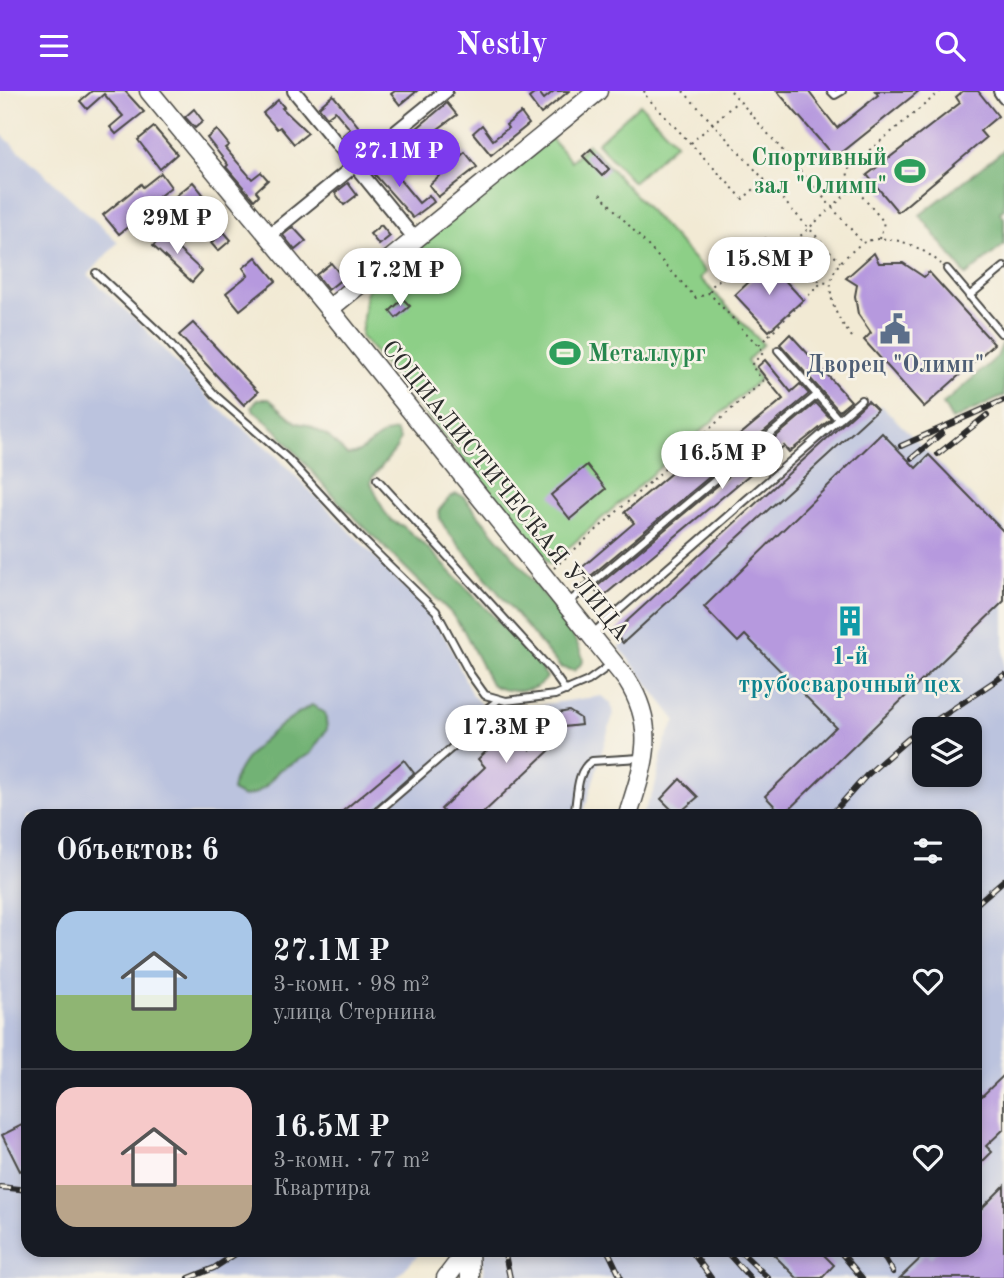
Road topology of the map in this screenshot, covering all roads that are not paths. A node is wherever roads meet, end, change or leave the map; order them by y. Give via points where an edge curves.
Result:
1 (149, 91) edge
2 (294, 91) edge
3 (831, 91) edge
4 (842, 91) edge
5 (1000, 91) edge
6 (441, 92) edge
7 (592, 93) edge
8 (1004, 97) edge
9 (354, 165) junction
10 (268, 236) junction
11 (415, 239) junction
12 (1004, 267) edge
13 (947, 269) road end
14 (96, 273) dead end
15 (970, 296) junction
16 (329, 309) junction
17 (1001, 333) dead end
18 (778, 350) dead end
19 (817, 395) junction
20 (861, 400) dead end
21 (839, 419) junction
22 (377, 479) dead end
23 (569, 602) dead end
24 (592, 635) junction
25 (614, 662) junction
26 (566, 691) junction
27 (498, 700) junction
28 (645, 757) junction
29 (381, 809) edge
30 (576, 809) edge
31 (630, 809) edge
32 (462, 1257) edge
33 (469, 1257) edge
34 (446, 1278) edge
35 (470, 1278) edge

1 - 10 street, СОЦИАЛИСТИЧЕСКАЯ УЛИЦА
2 - 9 street
3 - 4 lane via 835,95
5 - 8 street
6 - 9 street
7 - 11 street
9 - 10 street
9 - 11 street
10 - 16 street, СОЦИАЛИСТИЧЕСКАЯ УЛИЦА
11 - 16 street
12 - 15 lane
13 - 15 lane
14 - 27 lane via 422,596 450,633 480,689
15 - 17 lane
16 - 24 street, СОЦИАЛИСТИЧЕСКАЯ УЛИЦА
18 - 19 lane
19 - 21 lane
19 - 23 lane
20 - 21 lane
21 - 24 lane
22 - 26 lane
24 - 25 street, СОЦИАЛИСТИЧЕСКАЯ УЛИЦА
25 - 26 lane
25 - 28 street, СОЦИАЛИСТИЧЕСКАЯ УЛИЦА via 641,705
26 - 27 lane via 518,701
27 - 29 lane via 479,715 463,738
28 - 30 lane via 586,765
28 - 31 street, СОЦИАЛИСТИЧЕСКАЯ УЛИЦА
32 - 34 street
33 - 35 street

